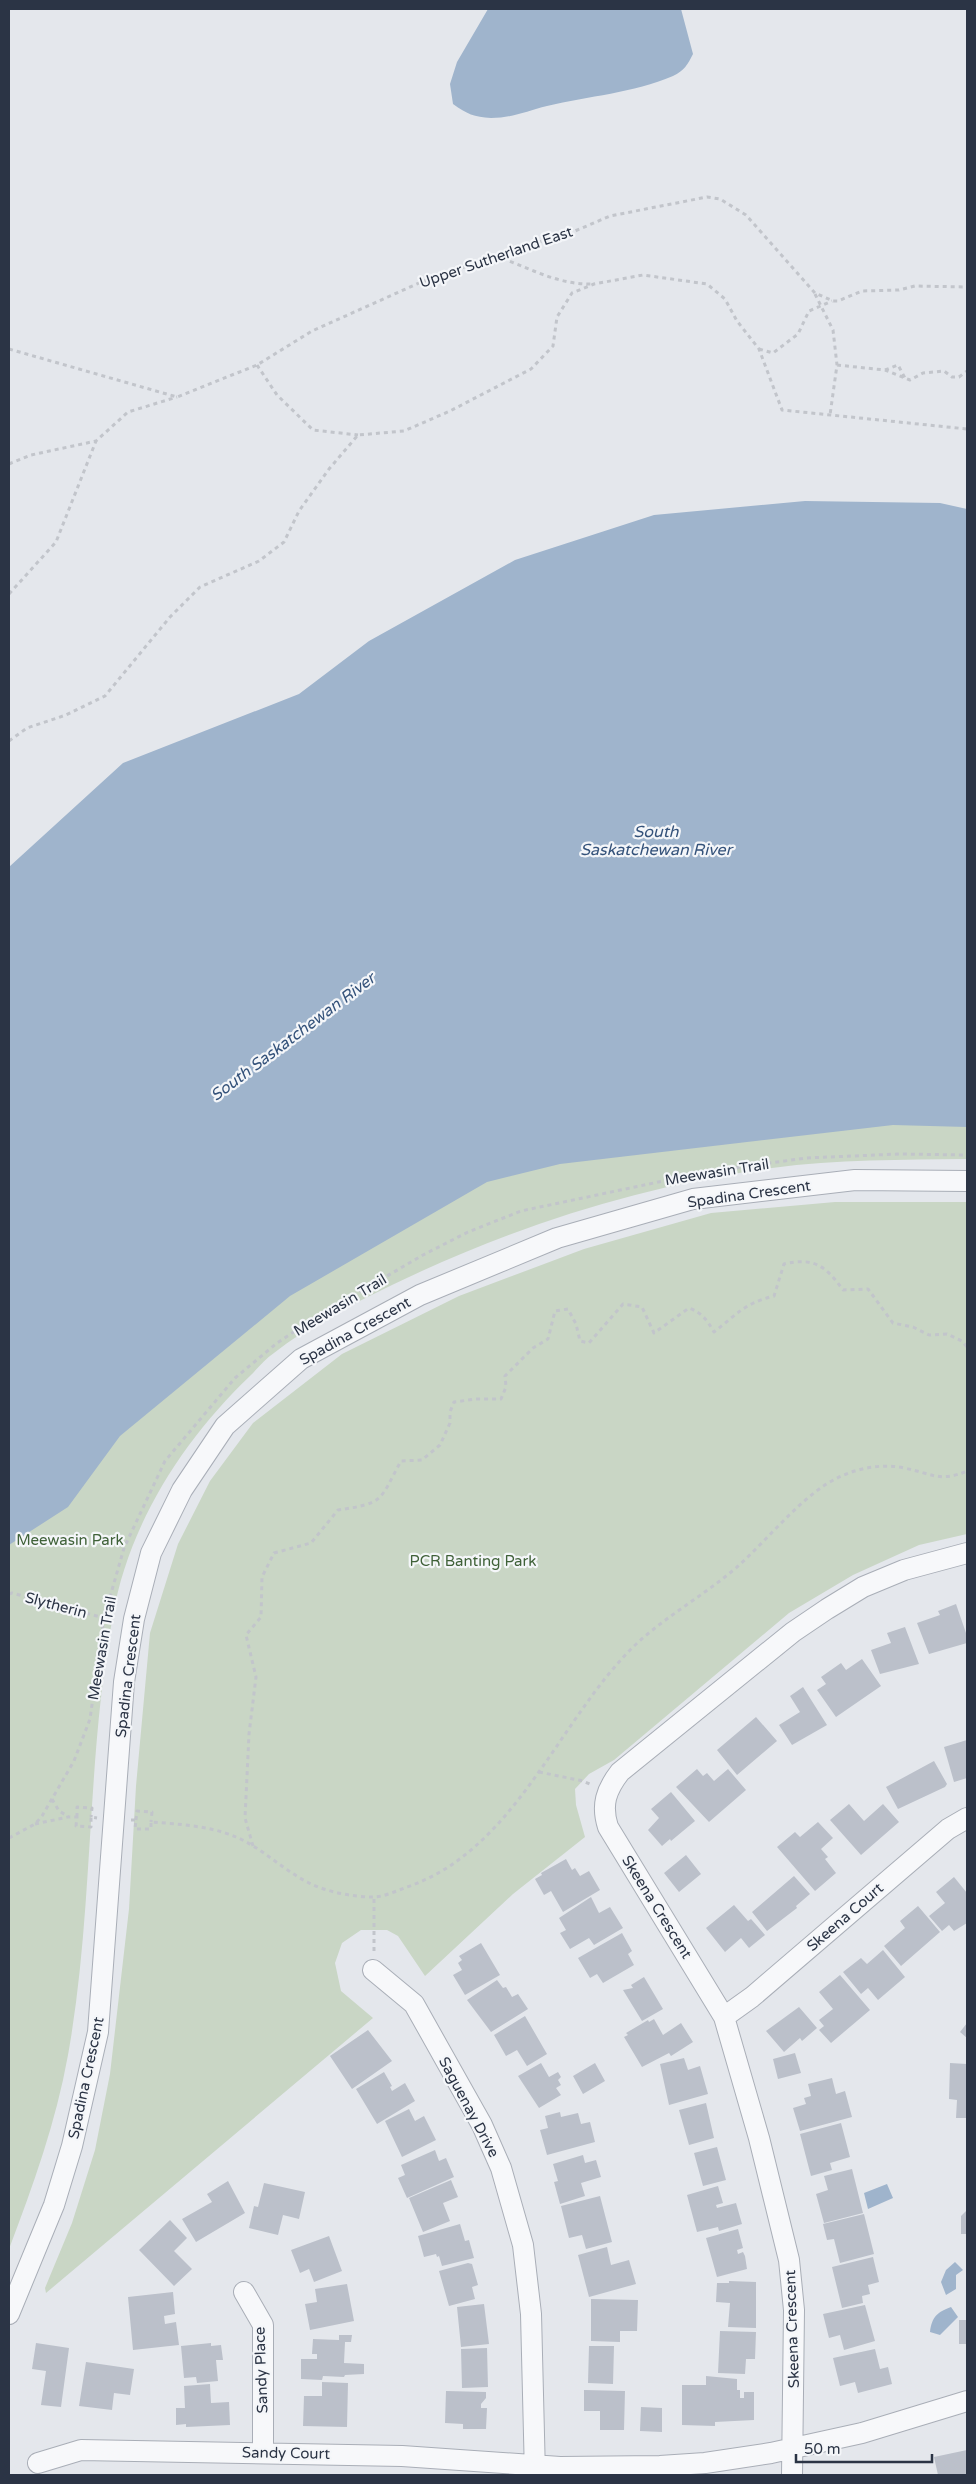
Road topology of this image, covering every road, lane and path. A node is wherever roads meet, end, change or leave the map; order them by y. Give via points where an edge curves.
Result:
1 (494, 256) junction
2 (594, 284) junction
3 (967, 287) edge
4 (815, 293) junction
5 (833, 301) junction
6 (820, 304) junction
7 (9, 349) edge
8 (759, 349) junction
9 (257, 365) junction
10 (837, 365) junction
11 (885, 370) junction
12 (967, 371) edge
13 (905, 378) junction
14 (177, 397) junction
15 (830, 415) junction
16 (967, 429) edge
17 (358, 436) junction
18 (96, 441) junction
19 (9, 464) edge
20 (9, 594) edge
21 (9, 741) edge
22 (967, 1155) edge
23 (967, 1181) edge
24 (967, 1347) edge
25 (967, 1471) edge
26 (967, 1553) edge
27 (9, 1594) edge
28 (104, 1618) junction
29 (540, 1772) junction
30 (588, 1783) dead end
31 (52, 1799) junction
32 (70, 1817) junction
33 (76, 1817) junction
34 (91, 1818) junction
35 (967, 1818) edge
36 (114, 1819) junction
37 (136, 1820) junction
38 (151, 1822) junction
39 (35, 1824) junction
40 (9, 1838) edge
41 (253, 1846) junction
42 (374, 1897) junction
43 (375, 1933) dead end
44 (373, 1970) dead end
45 (724, 2017) junction
46 (244, 2292) dead end
47 (9, 2314) edge
48 (967, 2401) edge
49 (793, 2448) junction
50 (263, 2453) junction
51 (38, 2463) dead end
52 (535, 2470) edge
53 (792, 2475) edge

1 - 2 path via 558,280
1 - 4 path, Upper Sutherland East via 568,234 610,216 707,198 720,199 746,215
1 - 9 path, Upper Sutherland East via 419,283 312,330
2 - 8 path via 643,275 707,284 725,299
2 - 17 path via 572,293 557,317 553,346 531,369 404,431
3 - 5 path via 915,286 862,292
4 - 5 path, Upper Sutherland East
4 - 6 path
5 - 6 path
6 - 8 path via 808,311 798,334 773,353
6 - 10 path via 833,330
7 - 14 path
8 - 15 path via 782,410
9 - 14 path, Upper Sutherland East
9 - 17 path via 277,395 313,430
10 - 11 path
10 - 15 path
11 - 13 path
11 - 13 path via 898,365
12 - 13 path via 952,377 944,370 910,380
14 - 18 path, Upper Sutherland East via 128,412
15 - 16 path
17 - 21 path via 299,511 284,542 260,561 200,587 170,617 104,696 66,715 27,728
18 - 19 path via 31,455
18 - 20 path via 56,542
22 - 28 path, Meewasin Trail via 806,1158 706,1172 521,1211 468,1232 423,1255 315,1318 235,1378 165,1460 124,1548
23 - 36 street, Spadina Crescent via 855,1180 693,1200 557,1238 420,1294 300,1359 225,1426 182,1490 151,1553 134,1619 124,1682
24 - 41 path via 947,1334 929,1335 913,1327 893,1323 868,1289 843,1290 831,1273 811,1262 784,1264 774,1296 744,1306 714,1332 708,1320 689,1308 654,1333 642,1307 623,1304 589,1342 580,1342 568,1309 555,1311 548,1339 533,1348 505,1376 506,1387 501,1399 454,1402 450,1423 440,1445 422,1460 401,1461 384,1494 369,1506 338,1510 311,1542 274,1552 262,1577 261,1616 246,1635 256,1677 249,1734 245,1818
25 - 29 path via 950,1478 880,1466 846,1473 823,1487 738,1566 640,1640 618,1662
26 - 45 street, Skeena Crescent via 904,1570 863,1587 827,1609 778,1644 620,1772 612,1782 603,1804 608,1827
27 - 28 path, Slytherin
28 - 31 path, Meewasin Trail via 90,1720 74,1762
29 - 30 path
29 - 42 path via 477,1845 456,1861 417,1884
31 - 32 path via 59,1811
31 - 39 path, Meewasin Trail
32 - 33 path
32 - 39 path
33 - 34 path via 76,1826 91,1827
33 - 34 path via 77,1808 92,1808
34 - 36 path
35 - 45 street, Skeena Court via 948,1829 759,1991
36 - 37 path
36 - 47 street, Spadina Crescent via 98,2032 72,2146 54,2205
37 - 38 path via 135,1829 151,1830
37 - 38 path via 136,1811 152,1812
38 - 41 path via 215,1831 235,1836
39 - 40 path, Meewasin Trail
41 - 42 path via 309,1883 346,1894
42 - 43 path
44 - 52 street, Saguenay Drive via 414,2004 482,2125 501,2168 523,2245 531,2314
45 - 49 street, Skeena Crescent via 759,2138 789,2260 794,2310
46 - 50 street, Sandy Place via 263,2325
48 - 49 street, Sandy Court via 862,2433
49 - 52 street, Sandy Court via 744,2458 660,2466
49 - 53 street, Skeena Crescent
50 - 51 street, Sandy Court via 81,2450
50 - 52 street, Sandy Court via 402,2456

